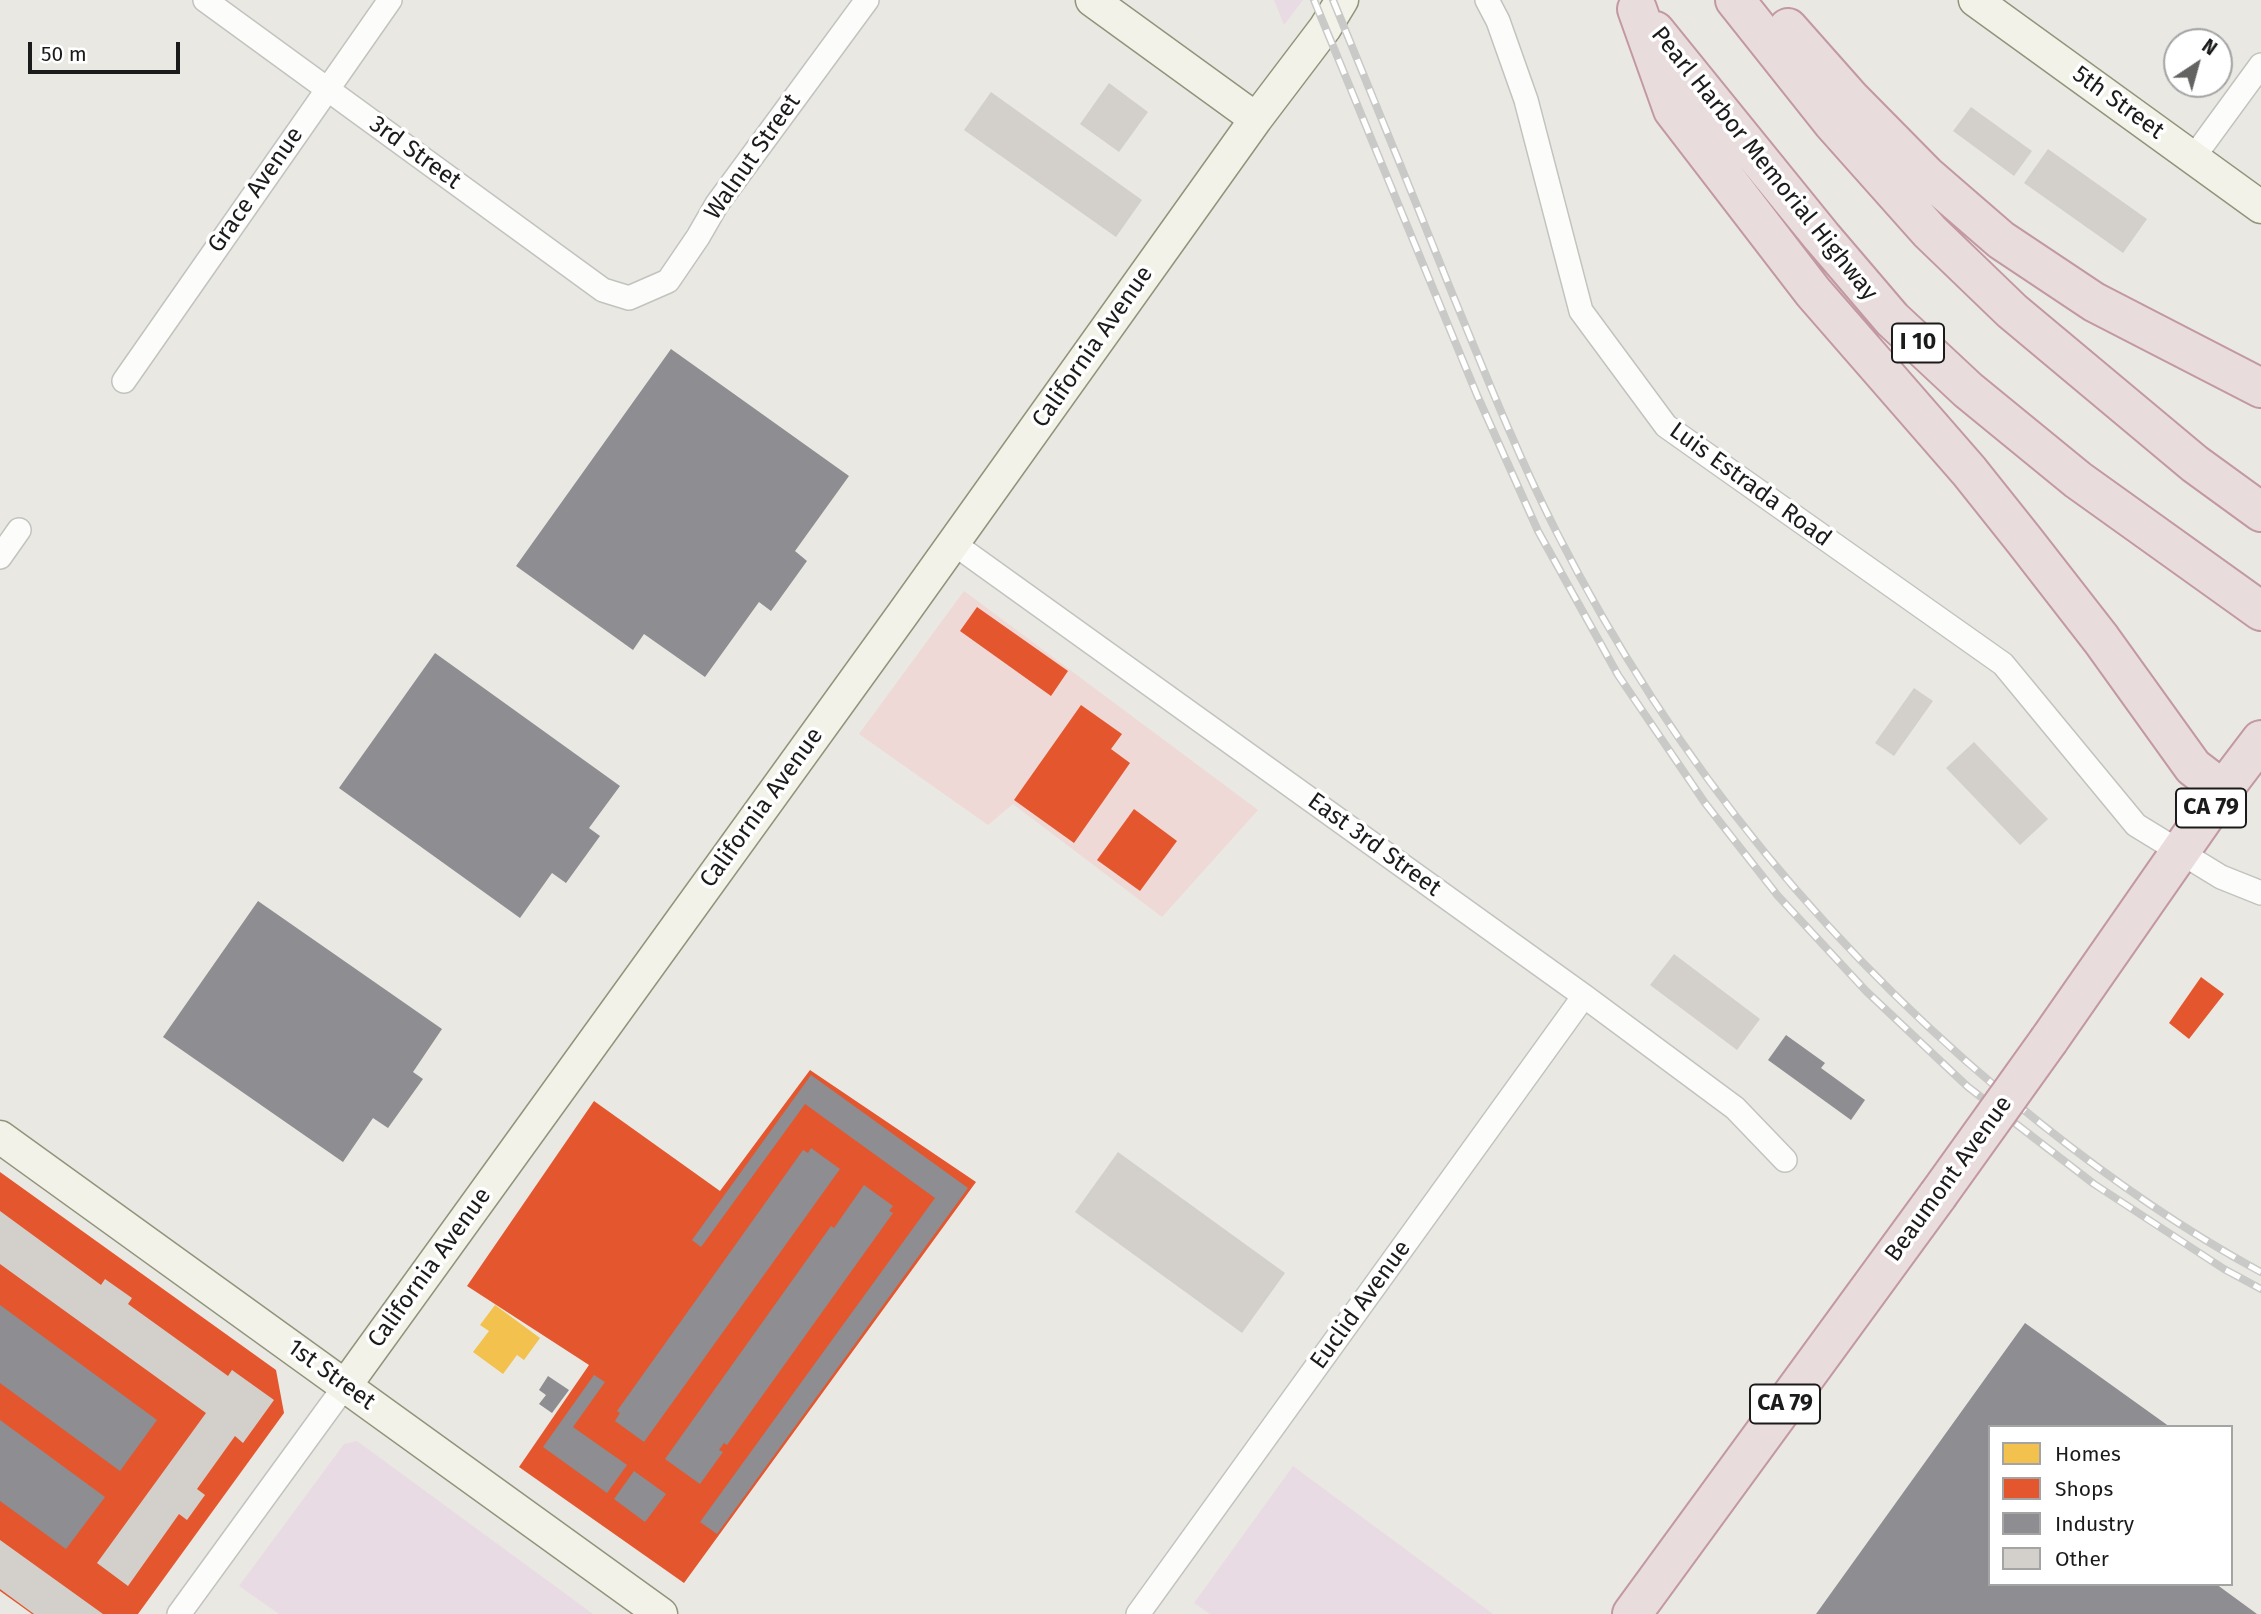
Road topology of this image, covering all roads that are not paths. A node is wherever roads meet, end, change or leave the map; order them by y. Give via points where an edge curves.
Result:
1 (205, 0) edge
2 (390, 0) edge
3 (867, 0) edge
4 (1092, 0) edge
5 (1342, 0) edge
6 (1487, 0) edge
7 (1735, 0) edge
8 (1763, 0) edge
9 (1975, 0) edge
10 (1634, 4) edge
11 (2261, 65) edge
12 (326, 88) junction
13 (1256, 118) junction
14 (2193, 158) junction
15 (2261, 206) edge
16 (629, 298) joint
17 (124, 381) dead end
18 (2261, 388) edge
19 (2261, 512) edge
20 (19, 530) dead end
21 (953, 543) junction
22 (0, 557) edge
23 (2261, 611) edge
24 (2247, 767) edge
25 (2180, 854) junction
26 (2261, 893) edge
27 (1584, 996) junction
28 (0, 1137) edge
29 (1785, 1160) dead end
30 (345, 1386) junction
31 (179, 1614) edge
32 (661, 1614) edge
33 (1138, 1614) edge
34 (1632, 1614) edge

1 - 12 street, 3rd Street
2 - 12 street, Grace Avenue
3 - 16 street, Walnut Street via 717,204 668,281
4 - 13 street
5 - 13 street, California Avenue
6 - 25 street, Luis Estrada Road via 1499,21 1526,100 1581,311 1666,426 2003,664 2136,825
7 - 19 highway via 1832,122 1930,232 2012,311 2195,464
8 - 18 highway via 1926,175 2001,240 2094,302
9 - 14 street, 5th Street
10 - 23 highway, Pearl Harbor Memorial Highway / I 10 via 1892,319 1968,390 2078,480
10 - 24 highway via 1672,110 1813,292 2024,540 2193,767
11 - 14 street
12 - 16 street, 3rd Street via 603,290
12 - 17 street, Grace Avenue
13 - 21 street, California Avenue
14 - 15 street, 5th Street
20 - 22 street
21 - 27 street, East 3rd Street
21 - 30 street, California Avenue
24 - 25 highway, Beaumont Avenue / CA 79
25 - 26 street, Luis Estrada Road
25 - 34 highway, Beaumont Avenue / CA 79, bridge
27 - 29 street, East 3rd Street via 1735,1108
27 - 33 street, Euclid Avenue
28 - 30 street, 1st Street
30 - 31 street, California Avenue
30 - 32 street, 1st Street

